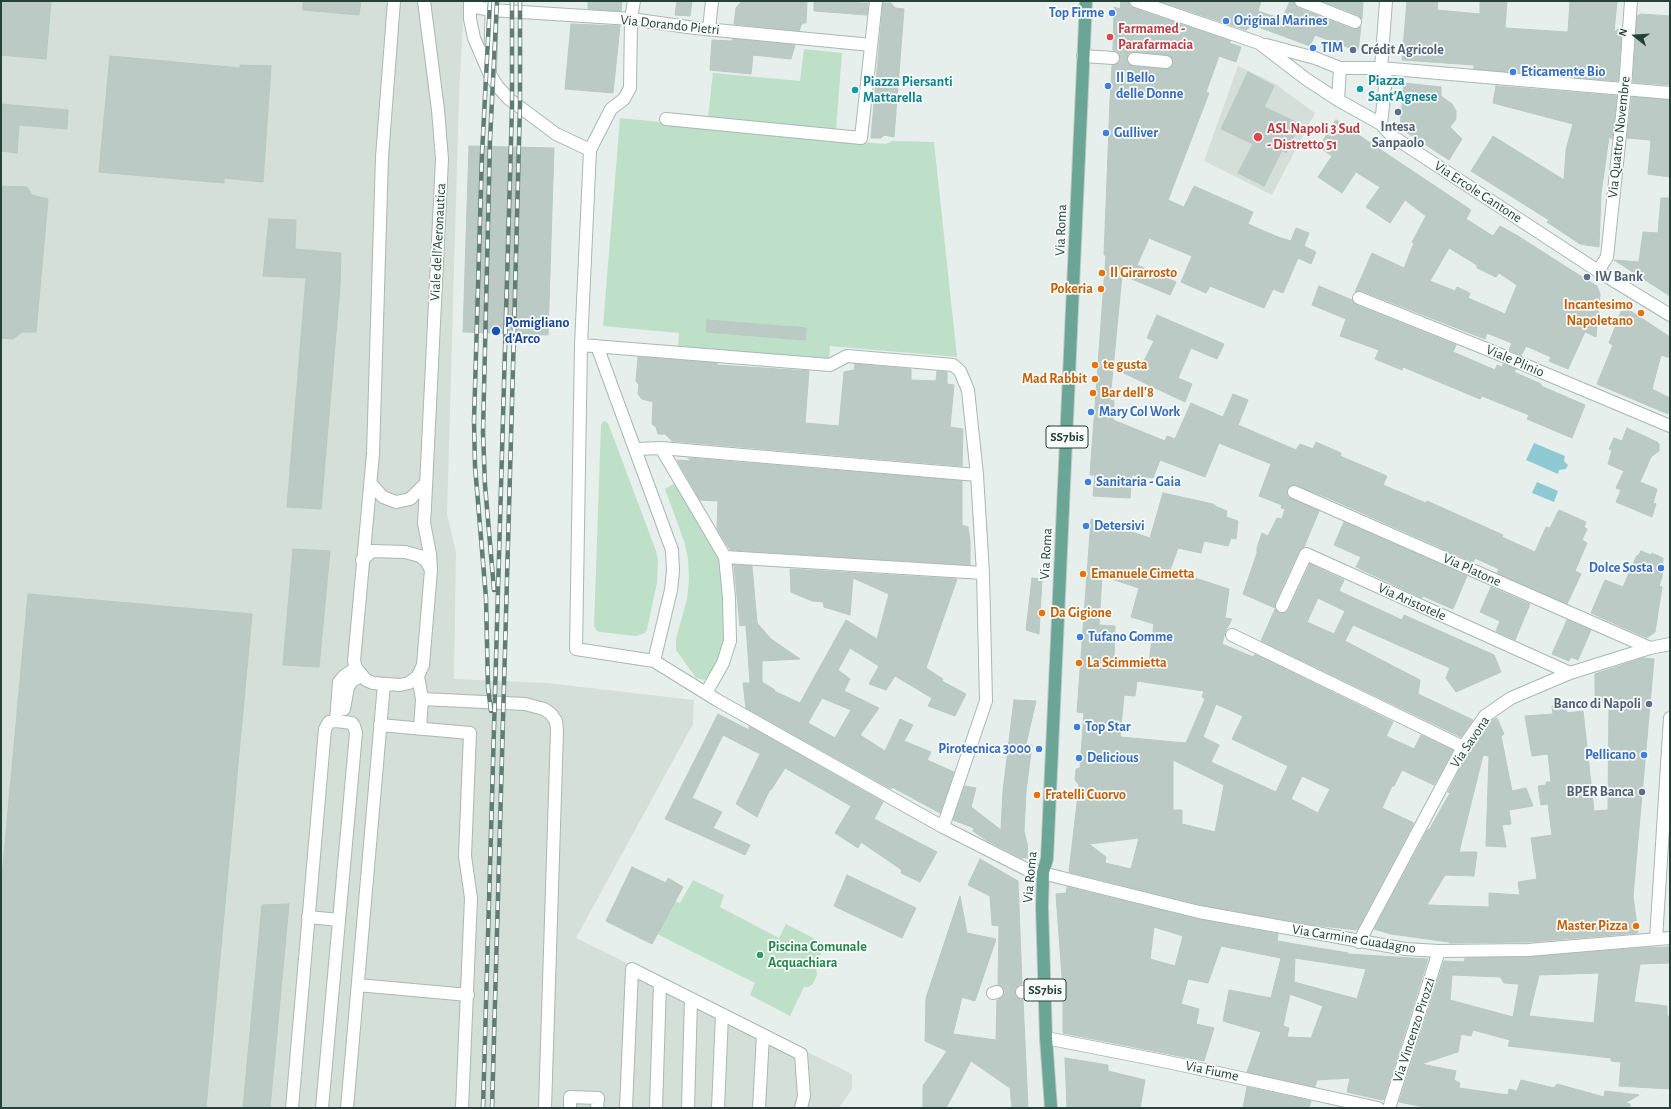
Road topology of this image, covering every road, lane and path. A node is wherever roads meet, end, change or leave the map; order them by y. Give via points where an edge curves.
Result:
1 (394, 1) edge
2 (424, 1) edge
3 (634, 1) edge
4 (712, 1) edge
5 (876, 1) edge
6 (1136, 1) edge
7 (1301, 1) edge
8 (1386, 1) edge
9 (1631, 1) edge
10 (1083, 2) edge
11 (470, 4) edge
12 (492, 5) edge
13 (631, 20) junction
14 (1355, 22) dead end
15 (709, 29) junction
16 (1259, 43) junction
17 (871, 45) junction
18 (1083, 56) junction
19 (1113, 58) tunnel mouth
20 (1134, 59) tunnel mouth
21 (1166, 62) dead end
22 (1340, 68) junction
23 (1381, 68) junction
24 (492, 78) junction
25 (1625, 88) junction
26 (1670, 93) edge
27 (1338, 100) junction
28 (666, 119) dead end
29 (1381, 124) junction
30 (590, 150) junction
31 (1598, 270) junction
32 (1359, 298) dead end
33 (1670, 315) edge
34 (581, 345) junction
35 (597, 346) junction
36 (1670, 426) edge
37 (662, 448) junction
38 (636, 449) junction
39 (977, 475) junction
40 (370, 483) junction
41 (426, 483) junction
42 (1294, 492) dead end
43 (725, 557) junction
44 (362, 560) junction
45 (431, 570) junction
46 (983, 573) junction
47 (1282, 606) dead end
48 (1232, 635) dead end
49 (1670, 644) edge
50 (1650, 648) junction
51 (654, 661) junction
52 (359, 672) junction
53 (1570, 673) junction
54 (418, 676) junction
55 (384, 684) junction
56 (706, 693) junction
57 (422, 699) junction
58 (1670, 718) edge
59 (339, 721) junction
60 (380, 725) junction
61 (420, 729) junction
62 (1463, 747) junction
63 (943, 827) junction
64 (1043, 872) junction
65 (308, 917) junction
66 (339, 920) junction
67 (1670, 938) edge
68 (1656, 939) junction
69 (1359, 942) junction
70 (1439, 951) junction
71 (660, 983) junction
72 (358, 985) junction
73 (1045, 991) junction
74 (1022, 992) tunnel mouth
75 (468, 995) junction
76 (692, 999) junction
77 (722, 1015) junction
78 (763, 1035) junction
79 (1046, 1038) junction
80 (292, 1108) edge
81 (322, 1108) edge
82 (347, 1108) edge
83 (462, 1108) edge
84 (545, 1108) edge
85 (570, 1108) edge
86 (597, 1108) edge
87 (626, 1108) edge
88 (656, 1108) edge
89 (688, 1108) edge
90 (718, 1108) edge
91 (759, 1108) edge
92 (801, 1108) edge
93 (1050, 1108) edge
94 (1378, 1108) edge
95 (1389, 1108) edge

1 - 40 street via 382,157 375,408
2 - 41 street, Viale dell’Aeronautica via 442,159
3 - 13 street
4 - 15 street
5 - 17 street
6 - 16 street, Via Ercole Cantone
7 - 14 street
8 - 23 street
9 - 25 street, Via Quattro Novembre
10 - 18 main road, Via Roma / SS7bis
11 - 12 street, Via Dorando Pietri
11 - 24 street via 474,38
12 - 13 street, Via Dorando Pietri
12 - 24 street via 489,68
13 - 15 street, Via Dorando Pietri
13 - 30 street via 630,88 624,99 611,109
15 - 17 street, Via Dorando Pietri
16 - 22 street via 1315,58
16 - 27 street, Via Ercole Cantone
17 - 28 street via 861,138
18 - 19 street
18 - 64 main road, Via Roma / SS7bis via 1047,859
20 - 21 street
22 - 23 street
22 - 27 street
23 - 25 street
23 - 29 street via 1386,78
24 - 30 street via 508,99 556,134
25 - 26 street
25 - 31 street, Via Quattro Novembre via 1607,257
27 - 29 street, Via Ercole Cantone
29 - 31 street, Via Ercole Cantone via 1392,136
30 - 34 street
31 - 33 street, Via Ercole Cantone
32 - 36 street, Viale Plinio
34 - 35 street
34 - 51 street via 576,649
35 - 38 street
35 - 39 street via 830,365 847,356 953,365 960,371 968,390
37 - 38 street
37 - 39 street
37 - 43 street
38 - 51 street via 672,550 671,590
39 - 46 street
40 - 41 street via 383,497 396,502 410,499
40 - 44 street
41 - 45 street, Viale dell’Aeronautica via 424,523
42 - 50 street, Via Platone
43 - 46 street
43 - 56 street via 730,641 724,663
44 - 45 street via 372,551 405,552 420,556
44 - 52 street via 354,654
45 - 54 street, Viale dell’Aeronautica via 423,665
46 - 63 street via 986,701
47 - 53 street, Via Aristotele via 1306,554
48 - 62 street
49 - 50 street, Via Savona
50 - 53 street, Via Savona
51 - 56 street, Via Carmine Guadagno
52 - 55 street via 366,680
52 - 59 street via 344,676 340,682
53 - 62 street, Via Savona via 1511,698 1485,716
54 - 55 street via 409,683
54 - 57 street
55 - 60 street
56 - 63 street, Via Carmine Guadagno
57 - 61 street
57 - 84 street via 525,704 544,709 556,721
58 - 68 street
59 - 65 street via 329,722 325,729
59 - 66 street via 352,723 356,733
60 - 61 street
60 - 72 street
61 - 75 street via 470,733 465,856 471,898
62 - 69 street, Via Savona
63 - 64 street, Via Carmine Guadagno via 1026,869
64 - 69 street, Via Carmine Guadagno via 1199,912
64 - 73 main road, Via Roma / SS7bis
65 - 66 street
65 - 80 street
66 - 81 street
67 - 68 street, Via Carmine Guadagno
68 - 70 street, Via Carmine Guadagno via 1528,950
69 - 70 street, Via Carmine Guadagno
70 - 95 street, Via Vincenzo Pirozzi
71 - 76 street
71 - 87 street via 632,969
71 - 88 street
72 - 75 street
72 - 82 street
73 - 74 street
73 - 79 main road, Via Roma / SS7bis
75 - 83 street
76 - 77 street
76 - 89 street
77 - 78 street
77 - 90 street
78 - 91 street
78 - 92 street via 801,1054 804,1096
79 - 93 main road, Via Roma / SS7bis
79 - 94 street, Via Fiume
85 - 86 street via 570,1097 598,1098

